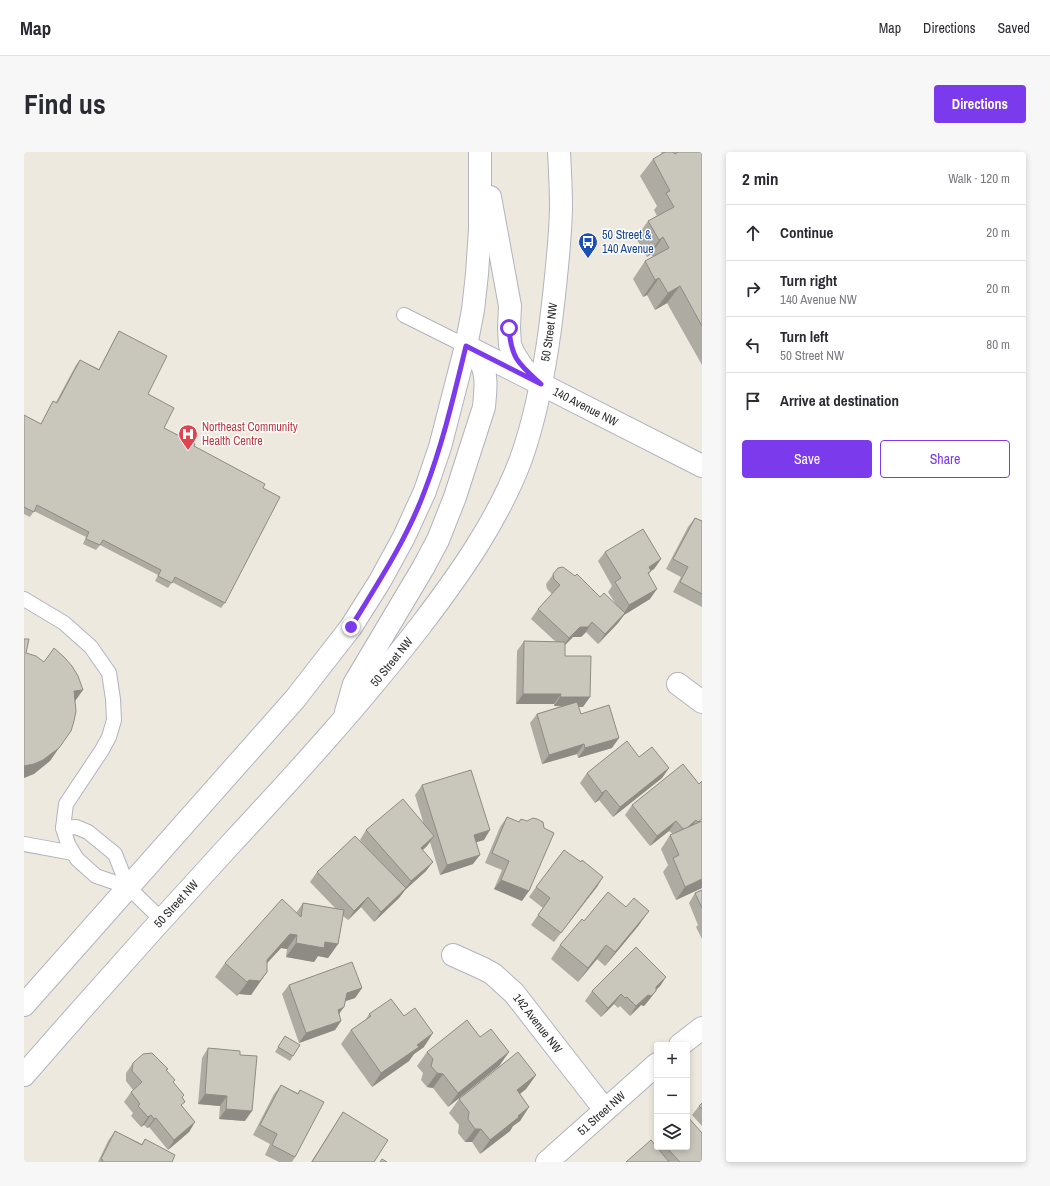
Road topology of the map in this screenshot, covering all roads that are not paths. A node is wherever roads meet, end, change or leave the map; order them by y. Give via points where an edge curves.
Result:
1 (481, 152) edge
2 (559, 152) edge
3 (404, 315) dead end
4 (466, 346) junction
5 (541, 384) junction
6 (702, 466) edge
7 (24, 599) edge
8 (678, 684) dead end
9 (702, 702) edge
10 (343, 721) junction
11 (64, 828) junction
12 (24, 844) edge
13 (73, 852) junction
14 (128, 887) junction
15 (161, 920) junction
16 (453, 955) dead end
17 (24, 1005) edge
18 (702, 1028) edge
19 (684, 1042) edge
20 (654, 1067) edge
21 (24, 1074) edge
22 (605, 1110) junction
23 (547, 1162) edge

1 - 4 main road via 477,274
1 - 5 main road via 510,306 510,345 523,368
2 - 5 main road, 50 Street NW via 561,206 557,276
3 - 4 lane, 140 Avenue NW
4 - 5 main road, 140 Avenue NW
4 - 10 main road via 481,363 485,395 484,407 455,497 438,540 423,568 354,684
4 - 14 main road via 440,447 425,491 380,581 351,627 295,699
5 - 6 main road, 140 Avenue NW
5 - 10 main road, 50 Street NW via 520,460 493,518 436,605
7 - 11 lane via 64,623 91,647 109,673 114,720 102,750 66,804
8 - 9 main road
10 - 15 main road, 50 Street NW
11 - 13 lane
11 - 14 lane via 76,827 88,832 114,854
12 - 13 lane
13 - 14 lane via 96,876
14 - 15 lane
14 - 17 main road
15 - 21 main road, 50 Street NW
16 - 22 main road, 142 Avenue NW via 493,974 514,993
18 - 19 main road
20 - 22 main road, 51 Street NW
22 - 23 main road, 51 Street NW

